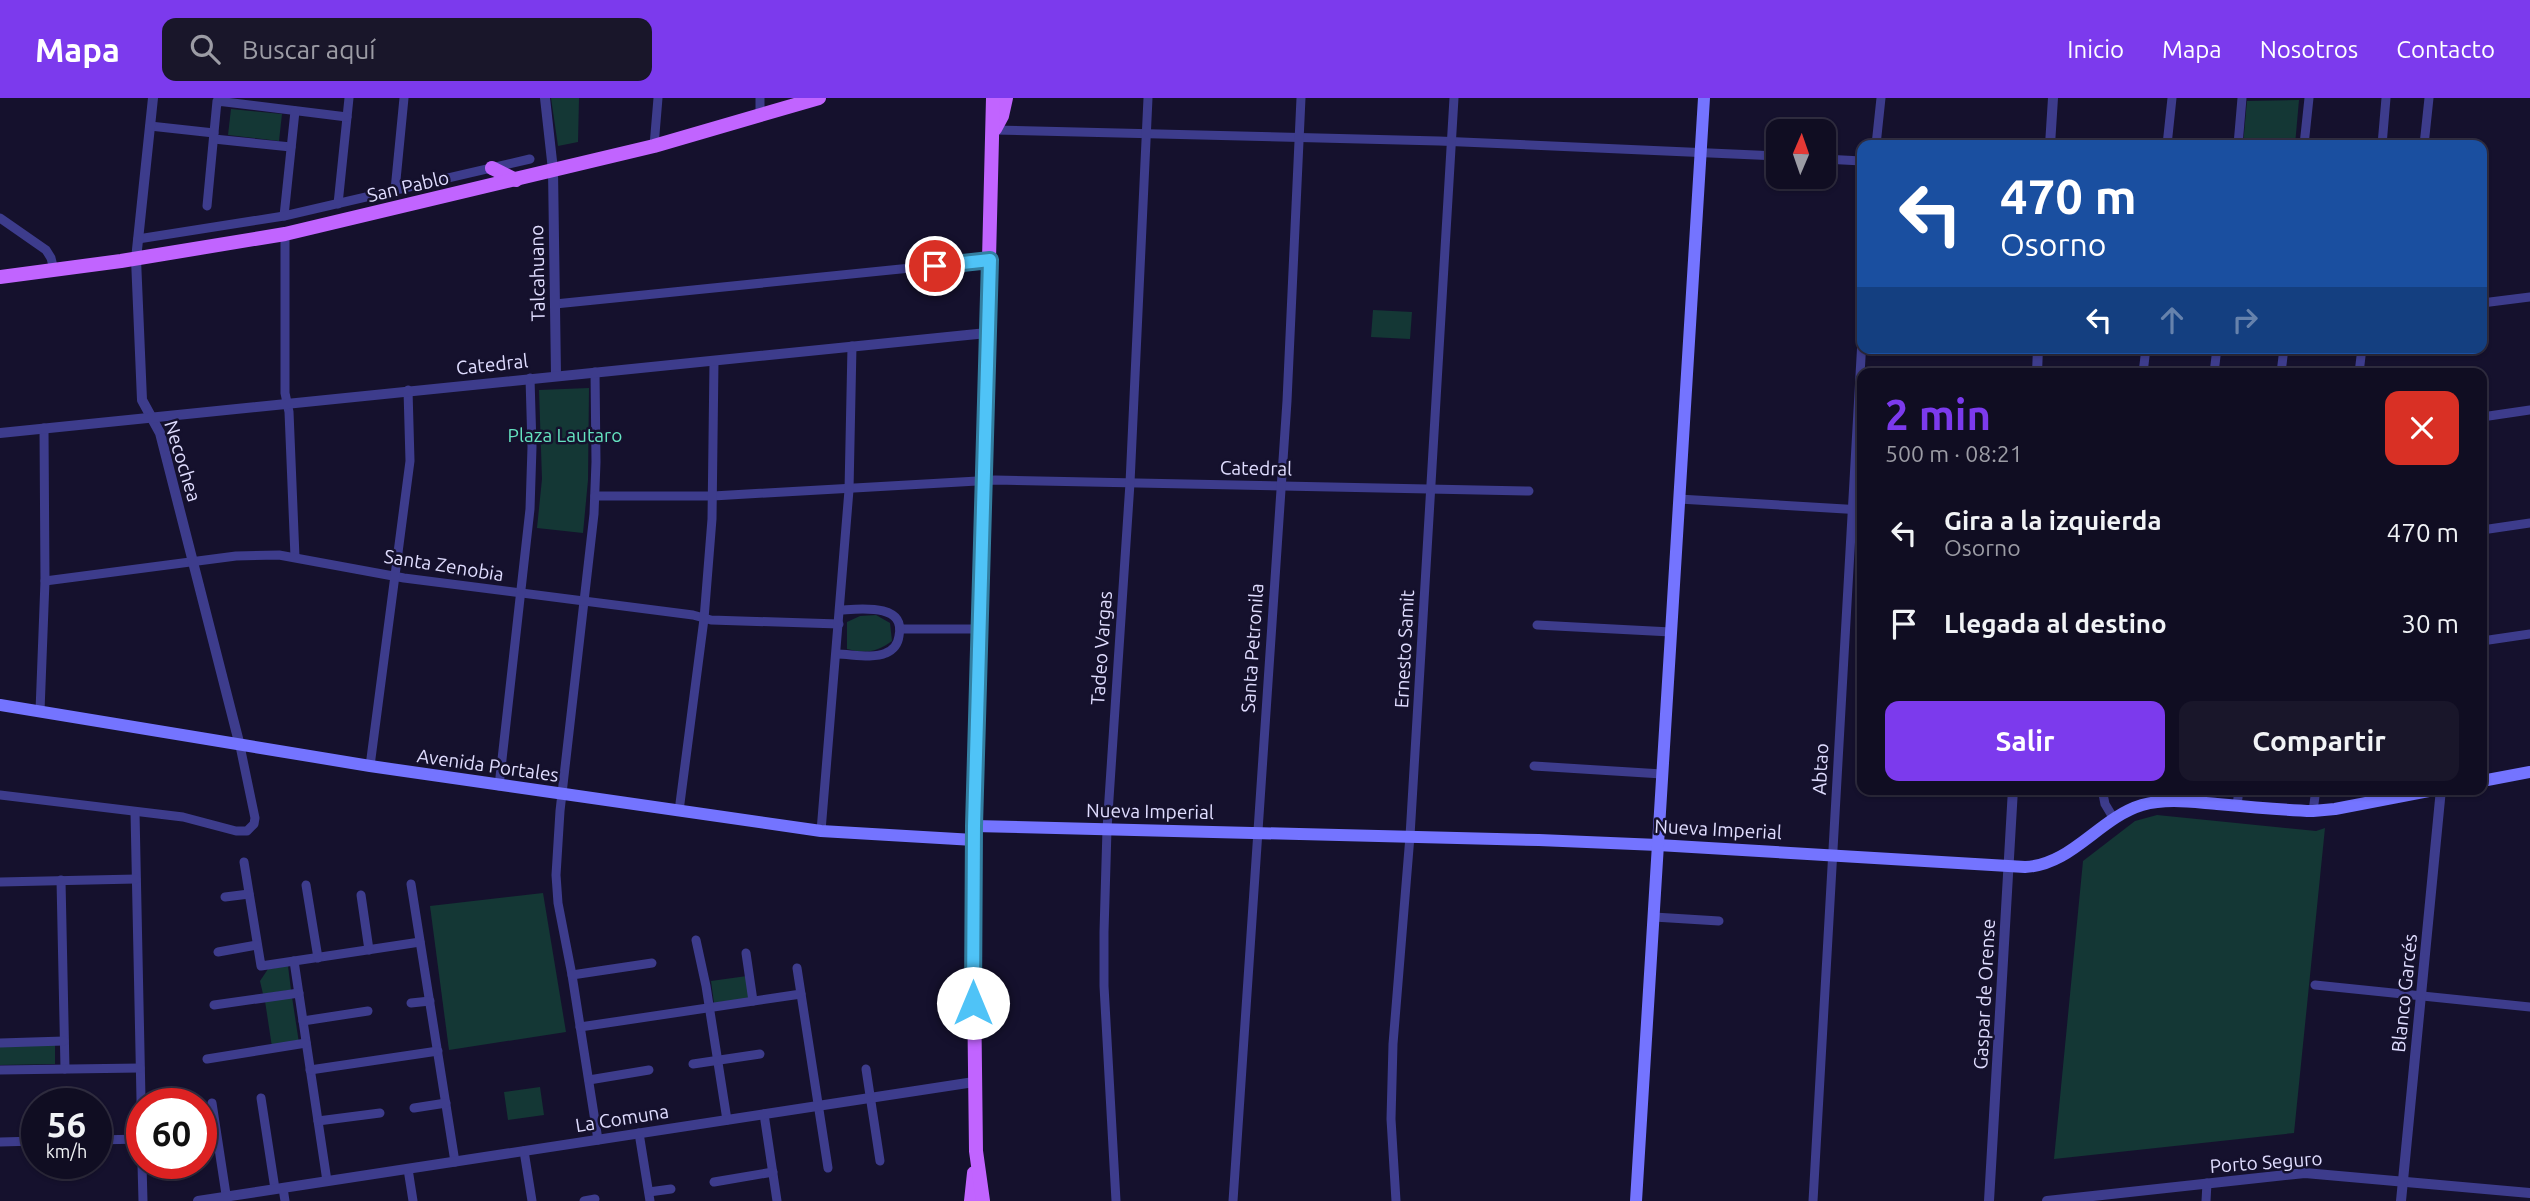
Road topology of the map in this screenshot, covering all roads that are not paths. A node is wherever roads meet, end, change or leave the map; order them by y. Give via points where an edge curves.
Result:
1 (153, 98) edge
2 (349, 98) edge
3 (404, 98) edge
4 (545, 98) edge
5 (658, 98) edge
6 (760, 98) edge
7 (819, 98) edge
8 (993, 98) edge
9 (1006, 98) edge
10 (1148, 98) edge
11 (1301, 98) edge
12 (1454, 98) edge
13 (1704, 98) edge
14 (1881, 98) edge
15 (2053, 98) edge
16 (2172, 98) edge
17 (2242, 98) edge
18 (2309, 98) edge
19 (2386, 98) edge
20 (2428, 98) edge
21 (295, 111) junction
22 (760, 116) junction
23 (347, 117) junction
24 (150, 126) junction
25 (994, 130) junction
26 (1147, 134) junction
27 (214, 136) junction
28 (1300, 138) junction
29 (1877, 140) edge
30 (2050, 140) edge
31 (2168, 140) edge
32 (2238, 140) edge
33 (2305, 140) edge
34 (2382, 140) edge
35 (2424, 140) edge
36 (1452, 141) junction
37 (654, 146) junction
38 (291, 147) junction
39 (1700, 151) junction
40 (1766, 155) edge
41 (530, 159) dead end
42 (1836, 160) edge
43 (1857, 162) edge
44 (492, 168) junction
45 (553, 170) junction
46 (516, 180) junction
47 (395, 190) junction
48 (338, 204) junction
49 (207, 206) dead end
50 (284, 215) junction
51 (0, 218) edge
52 (285, 234) junction
53 (138, 239) junction
54 (136, 259) junction
55 (990, 260) junction
56 (54, 270) junction
57 (0, 277) edge
58 (2530, 297) edge
59 (2487, 302) edge
60 (555, 304) junction
61 (987, 333) junction
62 (852, 346) junction
63 (714, 361) junction
64 (595, 372) junction
65 (556, 375) junction
66 (530, 378) junction
67 (408, 390) junction
68 (287, 402) junction
69 (2530, 410) edge
70 (2487, 416) edge
71 (151, 417) junction
72 (44, 428) junction
73 (0, 433) edge
74 (983, 480) junction
75 (1130, 483) junction
76 (1281, 486) junction
77 (1431, 489) junction
78 (849, 490) junction
79 (1529, 491) dead end
80 (595, 496) junction
81 (713, 496) junction
82 (1679, 499) junction
83 (1857, 510) edge
84 (2530, 523) edge
85 (2487, 529) edge
86 (295, 556) junction
87 (192, 561) junction
88 (395, 576) junction
89 (45, 581) junction
90 (520, 594) junction
91 (585, 602) junction
92 (841, 610) junction
93 (704, 619) junction
94 (839, 624) junction
95 (1537, 625) dead end
96 (900, 629) junction
97 (979, 629) junction
98 (1671, 632) junction
99 (2530, 634) edge
100 (2487, 640) edge
101 (837, 654) junction
102 (0, 705) edge
103 (40, 711) junction
104 (240, 746) junction
105 (370, 766) junction
106 (1534, 766) dead end
107 (2530, 772) edge
108 (1662, 774) junction
109 (2487, 780) edge
110 (499, 786) junction
111 (0, 795) edge
112 (564, 795) junction
113 (2013, 795) edge
114 (2103, 795) edge
115 (2171, 795) edge
116 (2238, 795) edge
117 (2315, 795) edge
118 (2408, 795) edge
119 (2439, 795) edge
120 (24, 799) junction
121 (0, 803) edge
122 (2237, 806) junction
123 (679, 811) junction
124 (2314, 811) junction
125 (135, 813) junction
126 (2114, 819) junction
127 (1107, 829) junction
128 (821, 831) junction
129 (1256, 832) junction
130 (974, 833) junction
131 (1410, 836) junction
132 (1658, 845) junction
133 (1833, 856) junction
134 (244, 862) dead end
135 (2008, 867) junction
136 (136, 879) junction
137 (61, 880) junction
138 (0, 882) edge
139 (411, 884) dead end
140 (306, 885) dead end
141 (249, 894) junction
142 (361, 895) dead end
143 (225, 897) dead end
144 (1654, 917) junction
145 (1719, 921) dead end
146 (696, 940) dead end
147 (420, 942) junction
148 (257, 945) junction
149 (369, 950) junction
150 (218, 952) dead end
151 (746, 953) dead end
152 (318, 958) junction
153 (294, 961) junction
154 (652, 962) dead end
155 (797, 968) dead end
156 (572, 975) junction
157 (2315, 985) dead end
158 (299, 993) junction
159 (802, 993) junction
160 (2421, 996) junction
161 (430, 1001) junction
162 (753, 1001) junction
163 (411, 1003) dead end
164 (214, 1005) dead end
165 (709, 1007) junction
166 (2530, 1007) edge
167 (368, 1011) dead end
168 (303, 1021) junction
169 (580, 1027) junction
170 (64, 1041) junction
171 (0, 1043) edge
172 (306, 1043) junction
173 (438, 1051) junction
174 (760, 1054) dead end
175 (207, 1059) dead end
176 (718, 1060) junction
177 (693, 1064) dead end
178 (140, 1068) junction
179 (65, 1069) junction
180 (866, 1069) dead end
181 (0, 1070) edge
182 (310, 1070) junction
183 (649, 1070) dead end
184 (589, 1080) junction
185 (974, 1082) junction
186 (141, 1088) edge
187 (261, 1098) dead end
188 (870, 1098) junction
189 (446, 1103) junction
190 (819, 1106) junction
191 (414, 1108) dead end
192 (380, 1113) dead end
193 (764, 1114) junction
194 (727, 1120) junction
195 (318, 1121) junction
196 (639, 1133) junction
197 (217, 1135) edge
198 (598, 1140) junction
199 (21, 1141) edge
200 (0, 1142) edge
201 (524, 1151) junction
202 (976, 1151) junction
203 (880, 1161) dead end
204 (455, 1162) junction
205 (828, 1168) dead end
206 (408, 1169) junction
207 (773, 1172) junction
208 (142, 1179) edge
209 (327, 1181) junction
210 (2403, 1181) junction
211 (714, 1182) dead end
212 (2207, 1183) junction
213 (279, 1189) junction
214 (670, 1189) dead end
215 (2530, 1194) edge
216 (649, 1197) edge
217 (227, 1199) edge
218 (143, 1201) edge
219 (198, 1201) edge
220 (285, 1201) edge
221 (413, 1201) edge
222 (532, 1201) edge
223 (777, 1201) edge
224 (971, 1201) edge
225 (983, 1201) edge
226 (1116, 1201) edge
227 (1233, 1201) edge
228 (1396, 1201) edge
229 (1636, 1201) edge
230 (1813, 1201) edge
231 (1989, 1201) edge
232 (2047, 1201) edge
233 (2206, 1201) edge
234 (2401, 1201) edge

1 - 24 street, Necochea
2 - 23 street
3 - 47 street
4 - 45 street, Talcahuano
5 - 37 street
6 - 22 street
7 - 22 main road, San Pablo
8 - 25 main road
9 - 25 main road
10 - 26 street, Tadeo Vargas
11 - 28 street, Santa Petronila
12 - 36 street, Ernesto Samit
13 - 39 main road
14 - 29 street
15 - 30 street
16 - 31 street
17 - 32 street
18 - 33 street
19 - 34 street
20 - 35 street
21 - 23 street
21 - 27 street via 218,102
21 - 38 street
22 - 37 main road, San Pablo
23 - 48 street
24 - 27 street
24 - 53 street, Necochea
25 - 26 street
25 - 55 main road
26 - 28 street
26 - 75 street, Tadeo Vargas
27 - 38 street
27 - 49 street
28 - 36 street
28 - 76 street, Santa Petronila
36 - 39 street
36 - 77 street, Ernesto Samit
37 - 45 main road, San Pablo
38 - 50 street
39 - 40 street
39 - 82 main road
41 - 44 street, San Pablo
42 - 43 street
44 - 46 main road
44 - 47 street, San Pablo
45 - 46 main road, San Pablo
45 - 60 street, Talcahuano
46 - 52 main road, San Pablo
47 - 48 street, San Pablo
48 - 50 street, San Pablo
50 - 53 street, San Pablo
51 - 56 street via 46,250
52 - 54 main road, San Pablo
52 - 68 street
53 - 54 street, Necochea
54 - 56 main road, San Pablo
54 - 71 street, Necochea via 142,400
55 - 60 street
55 - 61 main road
56 - 57 main road, San Pablo
58 - 59 street
60 - 65 street, Talcahuano
61 - 62 street, Catedral
61 - 74 main road
62 - 63 street, Catedral
62 - 78 street
63 - 64 street, Catedral
63 - 81 street
64 - 65 street, Catedral
64 - 80 street
65 - 66 street, Catedral
66 - 67 street, Catedral
66 - 90 street via 532,479
67 - 68 street, Catedral
67 - 88 street via 410,461
68 - 71 street, Catedral
68 - 86 street
69 - 70 street
71 - 72 street, Catedral
71 - 87 street, Necochea via 160,433
72 - 73 street, Catedral
72 - 89 street
74 - 75 street, Catedral
74 - 78 street, Catedral
74 - 97 main road
75 - 76 street, Catedral
75 - 127 street, Tadeo Vargas
76 - 77 street, Catedral
76 - 129 street, Santa Petronila
77 - 79 street, Catedral
77 - 131 street, Ernesto Samit
78 - 81 street, Catedral
78 - 92 street
80 - 81 street, Catedral
80 - 91 street
81 - 93 street
82 - 83 street
82 - 98 main road
83 - 133 street, Abtao
84 - 85 street
86 - 87 street, Santa Zenobia
86 - 88 street, Santa Zenobia
87 - 89 street, Santa Zenobia
87 - 104 street, Necochea
88 - 90 street, Santa Zenobia
88 - 105 street
89 - 103 street
90 - 91 street, Santa Zenobia
90 - 110 street
91 - 93 street, Santa Zenobia
91 - 112 street
92 - 94 street
92 - 96 street via 885,610
93 - 94 street, Santa Zenobia
93 - 123 street
94 - 101 street
95 - 98 street
96 - 97 street
96 - 101 street via 897,642 885,653
97 - 130 main road
98 - 108 main road
99 - 100 street
101 - 128 street
102 - 103 main road, Avenida Portales
103 - 104 main road, Avenida Portales
104 - 105 main road, Avenida Portales
104 - 125 street, Necochea via 254,811 251,828 242,832 183,817
105 - 110 main road, Avenida Portales
106 - 108 street
107 - 109 main road
108 - 132 main road
110 - 112 main road, Avenida Portales
111 - 120 street
112 - 123 main road, Avenida Portales
112 - 156 street via 556,875
113 - 135 street, Gaspar de Orense
114 - 126 street
115 - 122 main road, Nueva Imperial
115 - 126 main road, Nueva Imperial
116 - 122 street
117 - 124 street
118 - 124 main road, Nueva Imperial
119 - 160 street, Blanco Garcés
120 - 121 street
120 - 125 street
122 - 124 main road, Nueva Imperial
123 - 128 main road, Avenida Portales
125 - 136 street
126 - 135 main road, Nueva Imperial via 2052,862
127 - 129 main road, Nueva Imperial
127 - 130 main road, Nueva Imperial
127 - 226 street, Tadeo Vargas via 1104,986
128 - 130 main road, Avenida Portales
129 - 131 main road, Nueva Imperial
129 - 227 street, Santa Petronila
130 - 185 main road
131 - 132 main road, Nueva Imperial
131 - 228 street, Ernesto Samit via 1391,1070
132 - 133 main road, Nueva Imperial
132 - 144 main road
133 - 135 main road, Nueva Imperial
133 - 230 street, Abtao
134 - 141 street
135 - 231 street, Gaspar de Orense
136 - 137 street
136 - 178 street
137 - 138 street
137 - 170 street
139 - 147 street
140 - 152 street
141 - 143 street
141 - 148 street
142 - 149 street
144 - 145 street
144 - 229 main road
146 - 165 street
147 - 149 street
147 - 161 street
148 - 150 street
148 - 153 street via 261,966
149 - 152 street
151 - 162 street
152 - 153 street
153 - 158 street
154 - 156 street
155 - 159 street
156 - 169 street
157 - 160 street
158 - 164 street
158 - 168 street
159 - 162 street
159 - 190 street
160 - 166 street
160 - 210 street, Blanco Garcés
161 - 163 street
161 - 173 street
162 - 165 street
165 - 169 street
165 - 176 street
167 - 168 street
168 - 172 street
169 - 184 street
170 - 171 street
170 - 179 street
172 - 175 street
172 - 182 street
173 - 182 street
173 - 189 street
174 - 176 street
176 - 177 street
176 - 194 street
178 - 179 street
178 - 186 street
179 - 181 street
180 - 188 street
182 - 195 street
183 - 184 street
184 - 198 street
185 - 188 street, La Comuna
185 - 202 main road
187 - 213 street
188 - 190 street, La Comuna
188 - 203 street
189 - 191 street
189 - 204 street
190 - 193 street, La Comuna
190 - 205 street
192 - 195 street
193 - 194 street, La Comuna
193 - 207 street
194 - 196 street, La Comuna
195 - 209 street
196 - 198 street, La Comuna
196 - 216 street
197 - 217 street
198 - 201 street, La Comuna
199 - 200 street
201 - 204 street, La Comuna
201 - 222 street
202 - 224 main road
202 - 225 main road
204 - 206 street, La Comuna
206 - 209 street, La Comuna
206 - 221 street
207 - 211 street
207 - 223 street
208 - 218 street
209 - 213 street, La Comuna
210 - 212 street, Porto Seguro via 2305,1173
210 - 215 street, Porto Seguro
210 - 234 street, Blanco Garcés
212 - 232 street, Porto Seguro
212 - 233 street
213 - 217 street, La Comuna
213 - 220 street
214 - 216 street
217 - 219 street, La Comuna

